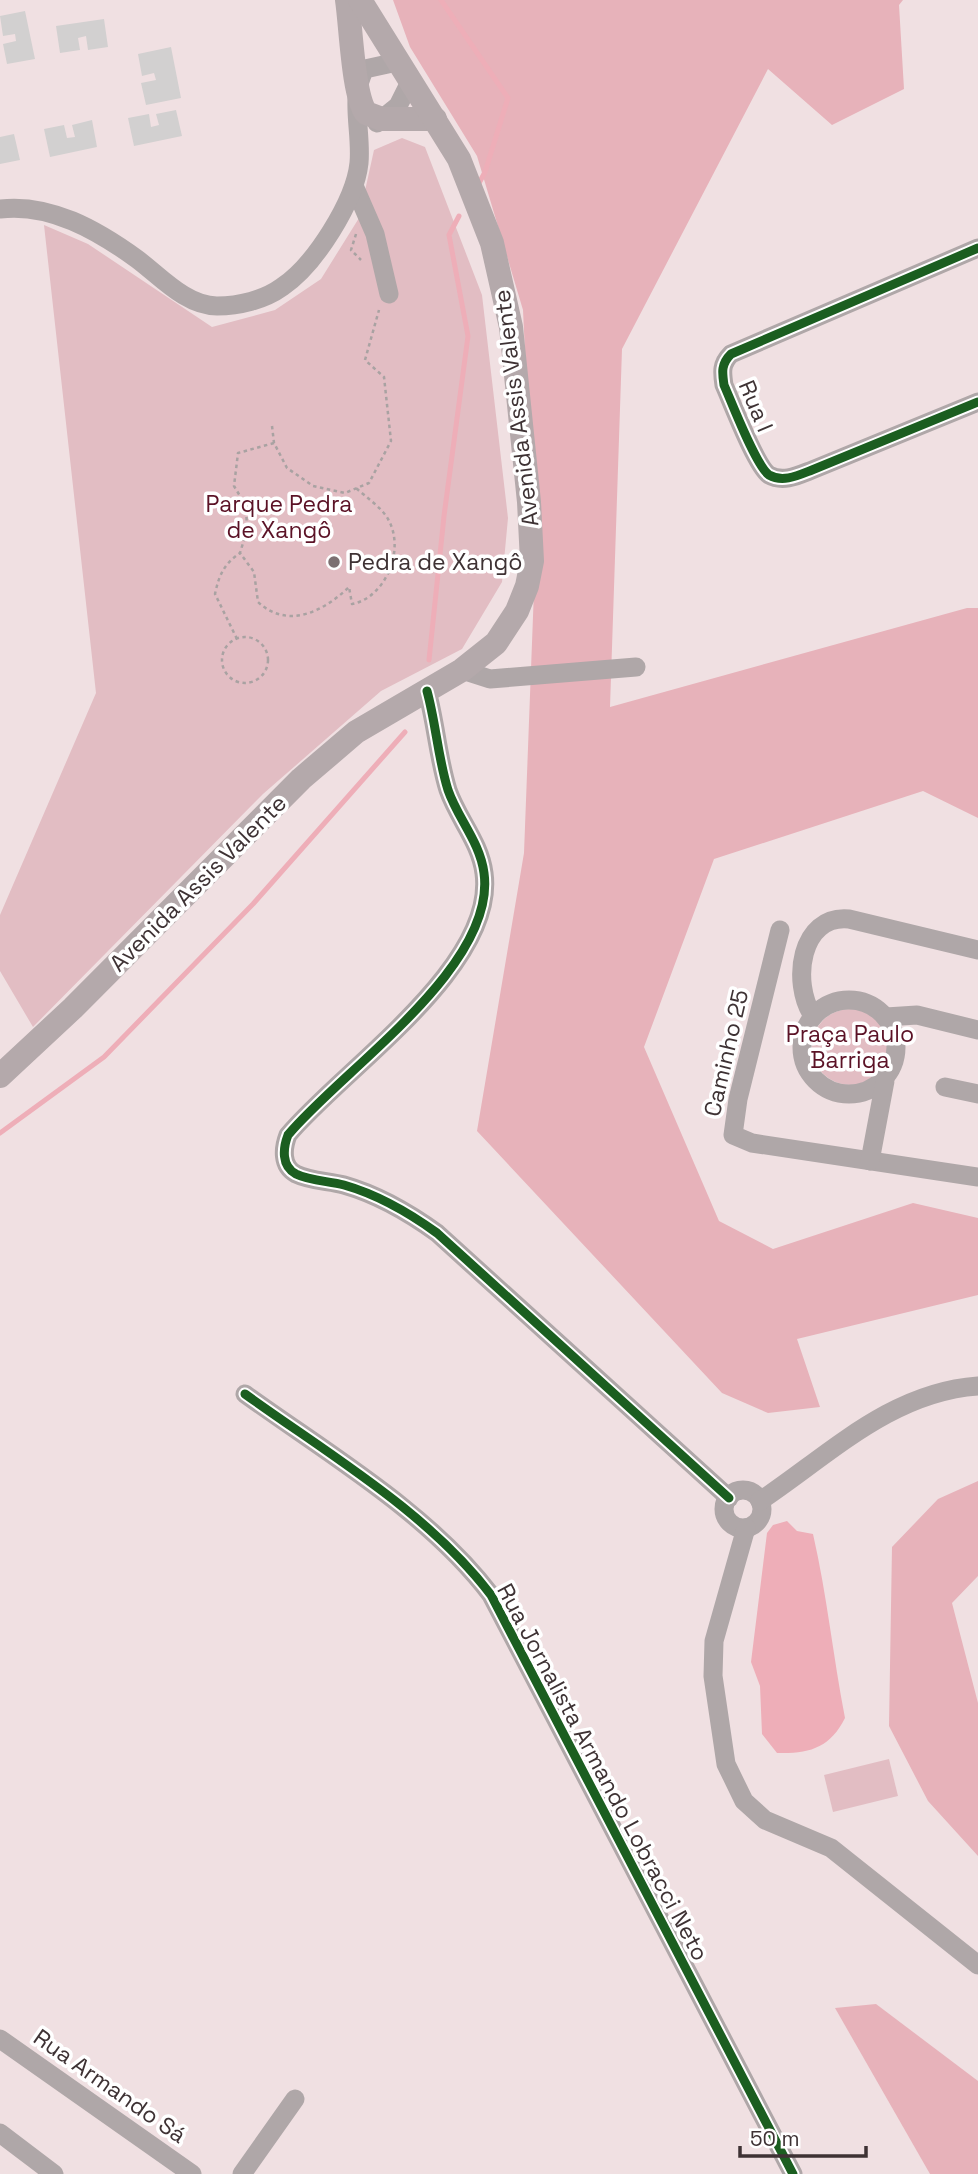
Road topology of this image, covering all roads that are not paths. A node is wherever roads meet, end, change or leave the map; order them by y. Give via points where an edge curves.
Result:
1 (348, 0) edge
2 (360, 0) edge
3 (404, 72) junction
4 (356, 93) junction
5 (382, 119) junction
6 (435, 119) junction
7 (359, 161) junction
8 (355, 188) junction
9 (0, 209) edge
10 (978, 248) edge
11 (385, 300) road end
12 (978, 402) edge
13 (636, 667) dead end
14 (462, 670) junction
15 (428, 691) junction
16 (780, 930) dead end
17 (978, 950) edge
18 (813, 1016) junction
19 (886, 1017) junction
20 (978, 1030) edge
21 (0, 1076) edge
22 (885, 1081) junction
23 (945, 1087) dead end
24 (978, 1094) edge
25 (870, 1161) junction
26 (978, 1177) edge
27 (978, 1386) edge
28 (245, 1394) dead end
29 (729, 1498) junction
30 (760, 1501) junction
31 (746, 1528) junction
32 (978, 1965) edge
33 (0, 2039) edge
34 (295, 2099) dead end
35 (0, 2133) edge
36 (54, 2174) edge
37 (192, 2174) edge
38 (242, 2174) edge
39 (793, 2174) edge

1 - 4 main road
2 - 3 main road, Avenida Assis Valente
3 - 4 street via 365,69
3 - 5 street via 398,106
3 - 6 main road, Avenida Assis Valente
4 - 5 main road via 366,113
4 - 7 street
5 - 6 main road
5 - 7 street via 366,140
6 - 14 main road, Avenida Assis Valente via 469,183 501,280 511,327 532,561 517,611 496,643
7 - 8 street
8 - 9 street via 312,256 283,287 239,306 206,306 91,229 61,215
8 - 11 street via 375,234
10 - 12 street, Rua I via 731,354 722,371 762,468 776,477 790,478 812,470
13 - 14 street via 490,679
14 - 15 main road, Avenida Assis Valente
15 - 21 main road, Avenida Assis Valente via 356,732 301,779
15 - 29 street via 449,793 481,855 485,876 478,919 440,982 409,1018 288,1135 283,1147 286,1164 295,1174 341,1184 389,1202 437,1233
16 - 25 street, Caminho 25 via 733,1135 752,1143
17 - 18 street via 849,919 835,917 822,922 807,943 804,958 803,991
18 - 19 street via 842,1000 866,1003
18 - 22 street via 802,1042 804,1061 813,1078 829,1090 848,1094
19 - 20 street via 917,1015
19 - 22 street via 897,1042
22 - 25 street
23 - 24 street
25 - 26 street
27 - 30 street via 923,1396 891,1410
28 - 39 street, Rua Jornalista Armando Lobracci Neto via 438,1536 491,1595
29 - 30 street via 745,1491
29 - 31 street via 725,1516 733,1526
30 - 31 street via 760,1518
31 - 32 street via 714,1641 713,1676 726,1764 744,1801 765,1820 831,1848
33 - 37 street, Rua Armando Sá
34 - 38 street
35 - 36 street

